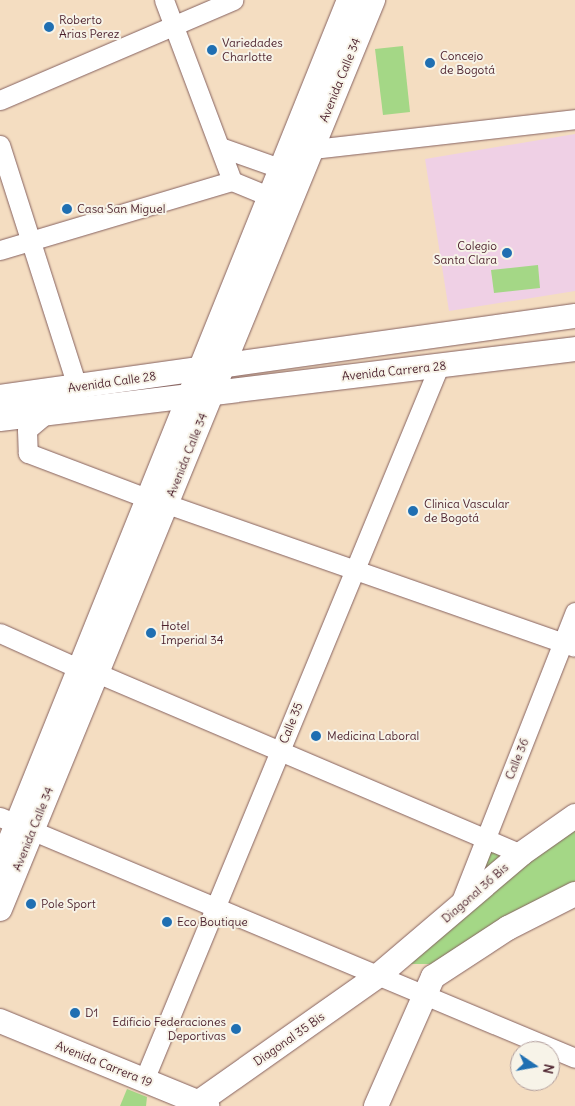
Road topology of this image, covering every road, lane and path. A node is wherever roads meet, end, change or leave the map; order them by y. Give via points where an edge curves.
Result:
1 (164, 0) edge
2 (233, 0) edge
3 (349, 0) edge
4 (365, 0) edge
5 (373, 0) edge
6 (174, 24) junction
7 (349, 53) junction
8 (0, 100) edge
9 (575, 119) edge
10 (0, 145) edge
11 (220, 147) junction
12 (313, 149) junction
13 (282, 169) junction
14 (232, 180) junction
15 (271, 197) junction
16 (31, 240) junction
17 (0, 250) edge
18 (575, 316) edge
19 (575, 350) edge
20 (439, 366) junction
21 (213, 367) junction
22 (77, 388) junction
23 (203, 393) junction
24 (0, 398) edge
25 (47, 413) junction
26 (0, 419) edge
27 (158, 501) junction
28 (355, 569) junction
29 (575, 612) edge
30 (0, 633) edge
31 (569, 645) edge
32 (89, 671) junction
33 (280, 751) junction
34 (575, 816) edge
35 (16, 824) edge
36 (486, 839) junction
37 (521, 854) junction
38 (0, 866) edge
39 (575, 894) edge
40 (215, 906) junction
41 (459, 907) junction
42 (0, 909) edge
43 (379, 975) junction
44 (422, 994) junction
45 (0, 1021) edge
46 (575, 1058) edge
47 (144, 1080) junction
48 (200, 1105) edge
49 (376, 1106) edge

1 - 6 street
2 - 6 street
3 - 13 main road, Avenida Calle 34
4 - 7 main road
5 - 7 main road, Avenida Calle 34
6 - 8 street
6 - 11 street
7 - 12 main road, Avenida Calle 34
9 - 12 street
10 - 16 street
11 - 13 street
11 - 14 street
12 - 21 main road, Avenida Calle 34
13 - 15 main road, Avenida Calle 34
14 - 15 street
14 - 16 street
15 - 21 main road, Avenida Calle 34
16 - 17 street
16 - 22 street
18 - 21 main road
19 - 20 main road, Avenida Carrera 28
20 - 23 main road, Avenida Carrera 28
20 - 28 street, Calle 35
21 - 22 main road, Avenida Calle 28
21 - 23 main road, Avenida Calle 34
22 - 24 main road, Avenida Calle 28
23 - 25 main road, Avenida Calle 28
23 - 27 main road, Avenida Calle 34
25 - 26 main road, Avenida Calle 28
25 - 27 street via 27,430 28,452
27 - 28 street
27 - 32 main road, Avenida Calle 34
28 - 31 street
28 - 33 street, Calle 35
29 - 31 street, Calle 36
30 - 32 street
31 - 36 street, Calle 36
32 - 33 street
32 - 35 main road, Avenida Calle 34
33 - 36 street
33 - 40 street, Calle 35
34 - 37 main road, Diagonal 36 Bis
35 - 38 main road, Avenida Calle 34
35 - 40 street
35 - 42 main road, Avenida Calle 34
36 - 37 street
36 - 41 street, Calle 36
37 - 41 main road, Diagonal 36 Bis
39 - 44 main road via 451,963 433,977
40 - 43 street
40 - 47 street, Calle 35
41 - 43 main road, Diagonal 36 Bis
43 - 44 street
43 - 48 main road, Diagonal 35 Bis
44 - 46 street
44 - 49 main road
45 - 47 main road, Avenida Carrera 19
47 - 48 main road, Avenida Carrera 19

